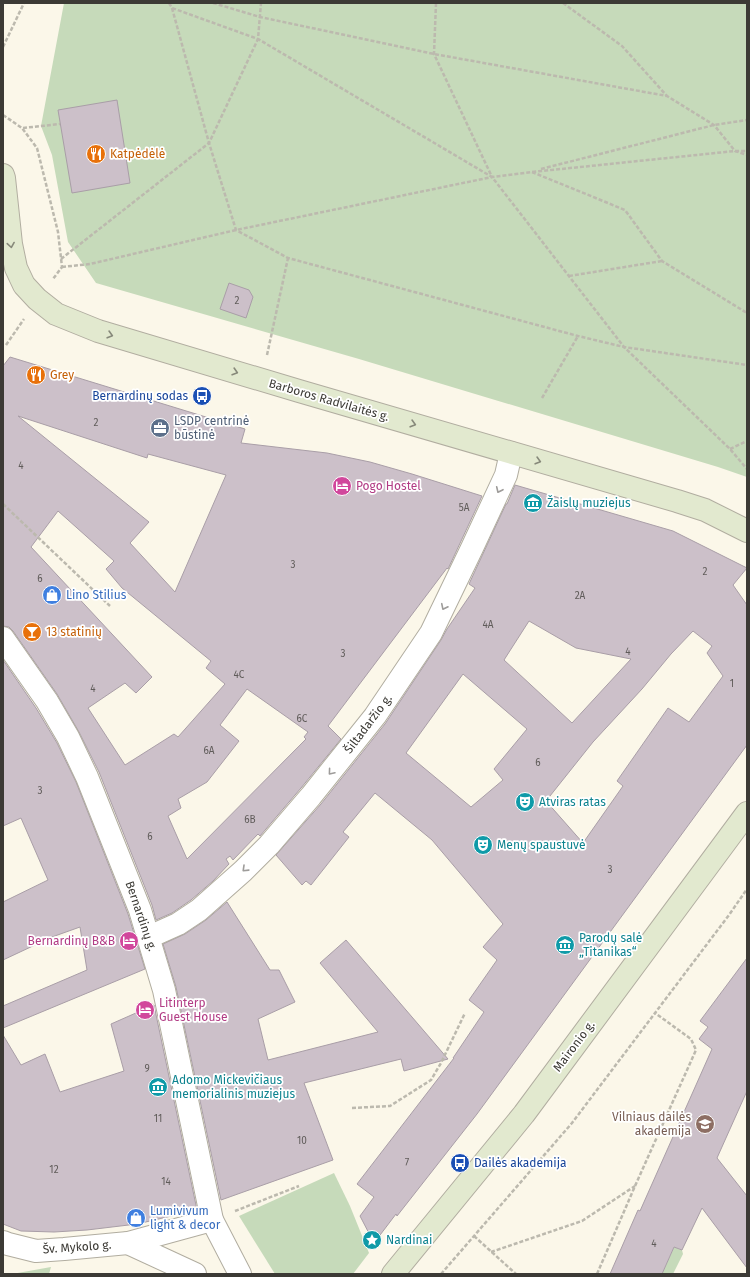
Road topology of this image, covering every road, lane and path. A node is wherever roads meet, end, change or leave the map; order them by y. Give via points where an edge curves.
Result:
1 (24, 3) edge
2 (169, 3) edge
3 (213, 3) edge
4 (261, 3) edge
5 (436, 3) edge
6 (563, 3) edge
7 (172, 8) junction
8 (260, 17) junction
9 (258, 39) junction
10 (3, 47) edge
11 (434, 54) junction
12 (667, 96) junction
13 (3, 115) edge
14 (747, 120) edge
15 (60, 124) dead end
16 (714, 125) junction
17 (22, 128) junction
18 (209, 143) junction
19 (735, 151) junction
20 (747, 151) edge
21 (747, 155) edge
22 (532, 172) junction
23 (4, 177) edge
24 (492, 177) junction
25 (236, 230) junction
26 (288, 258) junction
27 (61, 260) junction
28 (662, 261) junction
29 (569, 276) junction
30 (747, 313) edge
31 (578, 336) junction
32 (624, 347) junction
33 (747, 365) edge
34 (261, 380) junction
35 (542, 398) dead end
36 (747, 441) edge
37 (730, 449) junction
38 (511, 453) junction
39 (747, 470) edge
40 (3, 504) edge
41 (747, 531) edge
42 (110, 606) dead end
43 (3, 638) edge
44 (747, 813) edge
45 (747, 889) edge
46 (149, 937) junction
47 (465, 1013) dead end
48 (655, 1013) junction
49 (352, 1108) dead end
50 (299, 1186) dead end
51 (635, 1186) junction
52 (212, 1220) junction
53 (474, 1236) junction
54 (3, 1242) edge
55 (128, 1243) junction
56 (491, 1252) junction
57 (195, 1274) edge
58 (240, 1274) edge
59 (393, 1274) edge
60 (441, 1274) edge
61 (516, 1274) edge
62 (597, 1274) edge

1 - 10 path
2 - 7 path
3 - 8 path
4 - 8 path
5 - 11 path
6 - 12 path via 622,46
7 - 9 path
7 - 18 path
8 - 9 path
8 - 11 path
9 - 18 path
9 - 24 path
11 - 12 path
11 - 24 path
12 - 16 path
13 - 17 path
14 - 16 path
15 - 17 path
16 - 19 path
16 - 22 path
17 - 27 path via 37,148 58,232
18 - 25 path
18 - 27 path
19 - 20 path
19 - 21 path
19 - 22 path
22 - 24 path
22 - 28 path via 625,210
23 -> 34 main road, Barboros Radvilaitės g. via 16,268 24,285 37,299 56,314 98,331
24 - 25 path
24 - 29 path
25 - 26 path
25 - 27 path via 90,264 62,267
26 - 31 path
26 - 34 path
28 - 29 path
28 - 30 path
29 - 32 path
31 - 32 path
31 - 35 path
32 - 33 path
32 - 37 path
34 -> 38 main road, Barboros Radvilaitės g.
36 - 37 path
37 - 39 path
38 -> 41 main road, Barboros Radvilaitės g. via 678,501 705,510
38 -> 46 street, Šiltadaržio g. via 506,475 431,633 376,716 269,845 243,871 199,910 178,924
40 - 42 path
43 - 46 street, Bernardinų g. via 68,736
44 - 59 main road, Maironio g. via 524,1114
45 - 48 path
46 - 52 street, Bernardinų g. via 164,990
47 - 49 path via 431,1080 390,1106
48 - 51 path via 691,1039 696,1050
48 - 53 path via 572,1123
50 - 52 path
51 - 56 path via 582,1221
51 - 62 path
52 - 55 street, Šv. Mykolo g.
52 - 58 street
53 - 56 path
53 - 60 path
54 - 55 street, Šv. Mykolo g. via 36,1250
55 - 57 street, Šv. Mykolo g.
56 - 61 path

